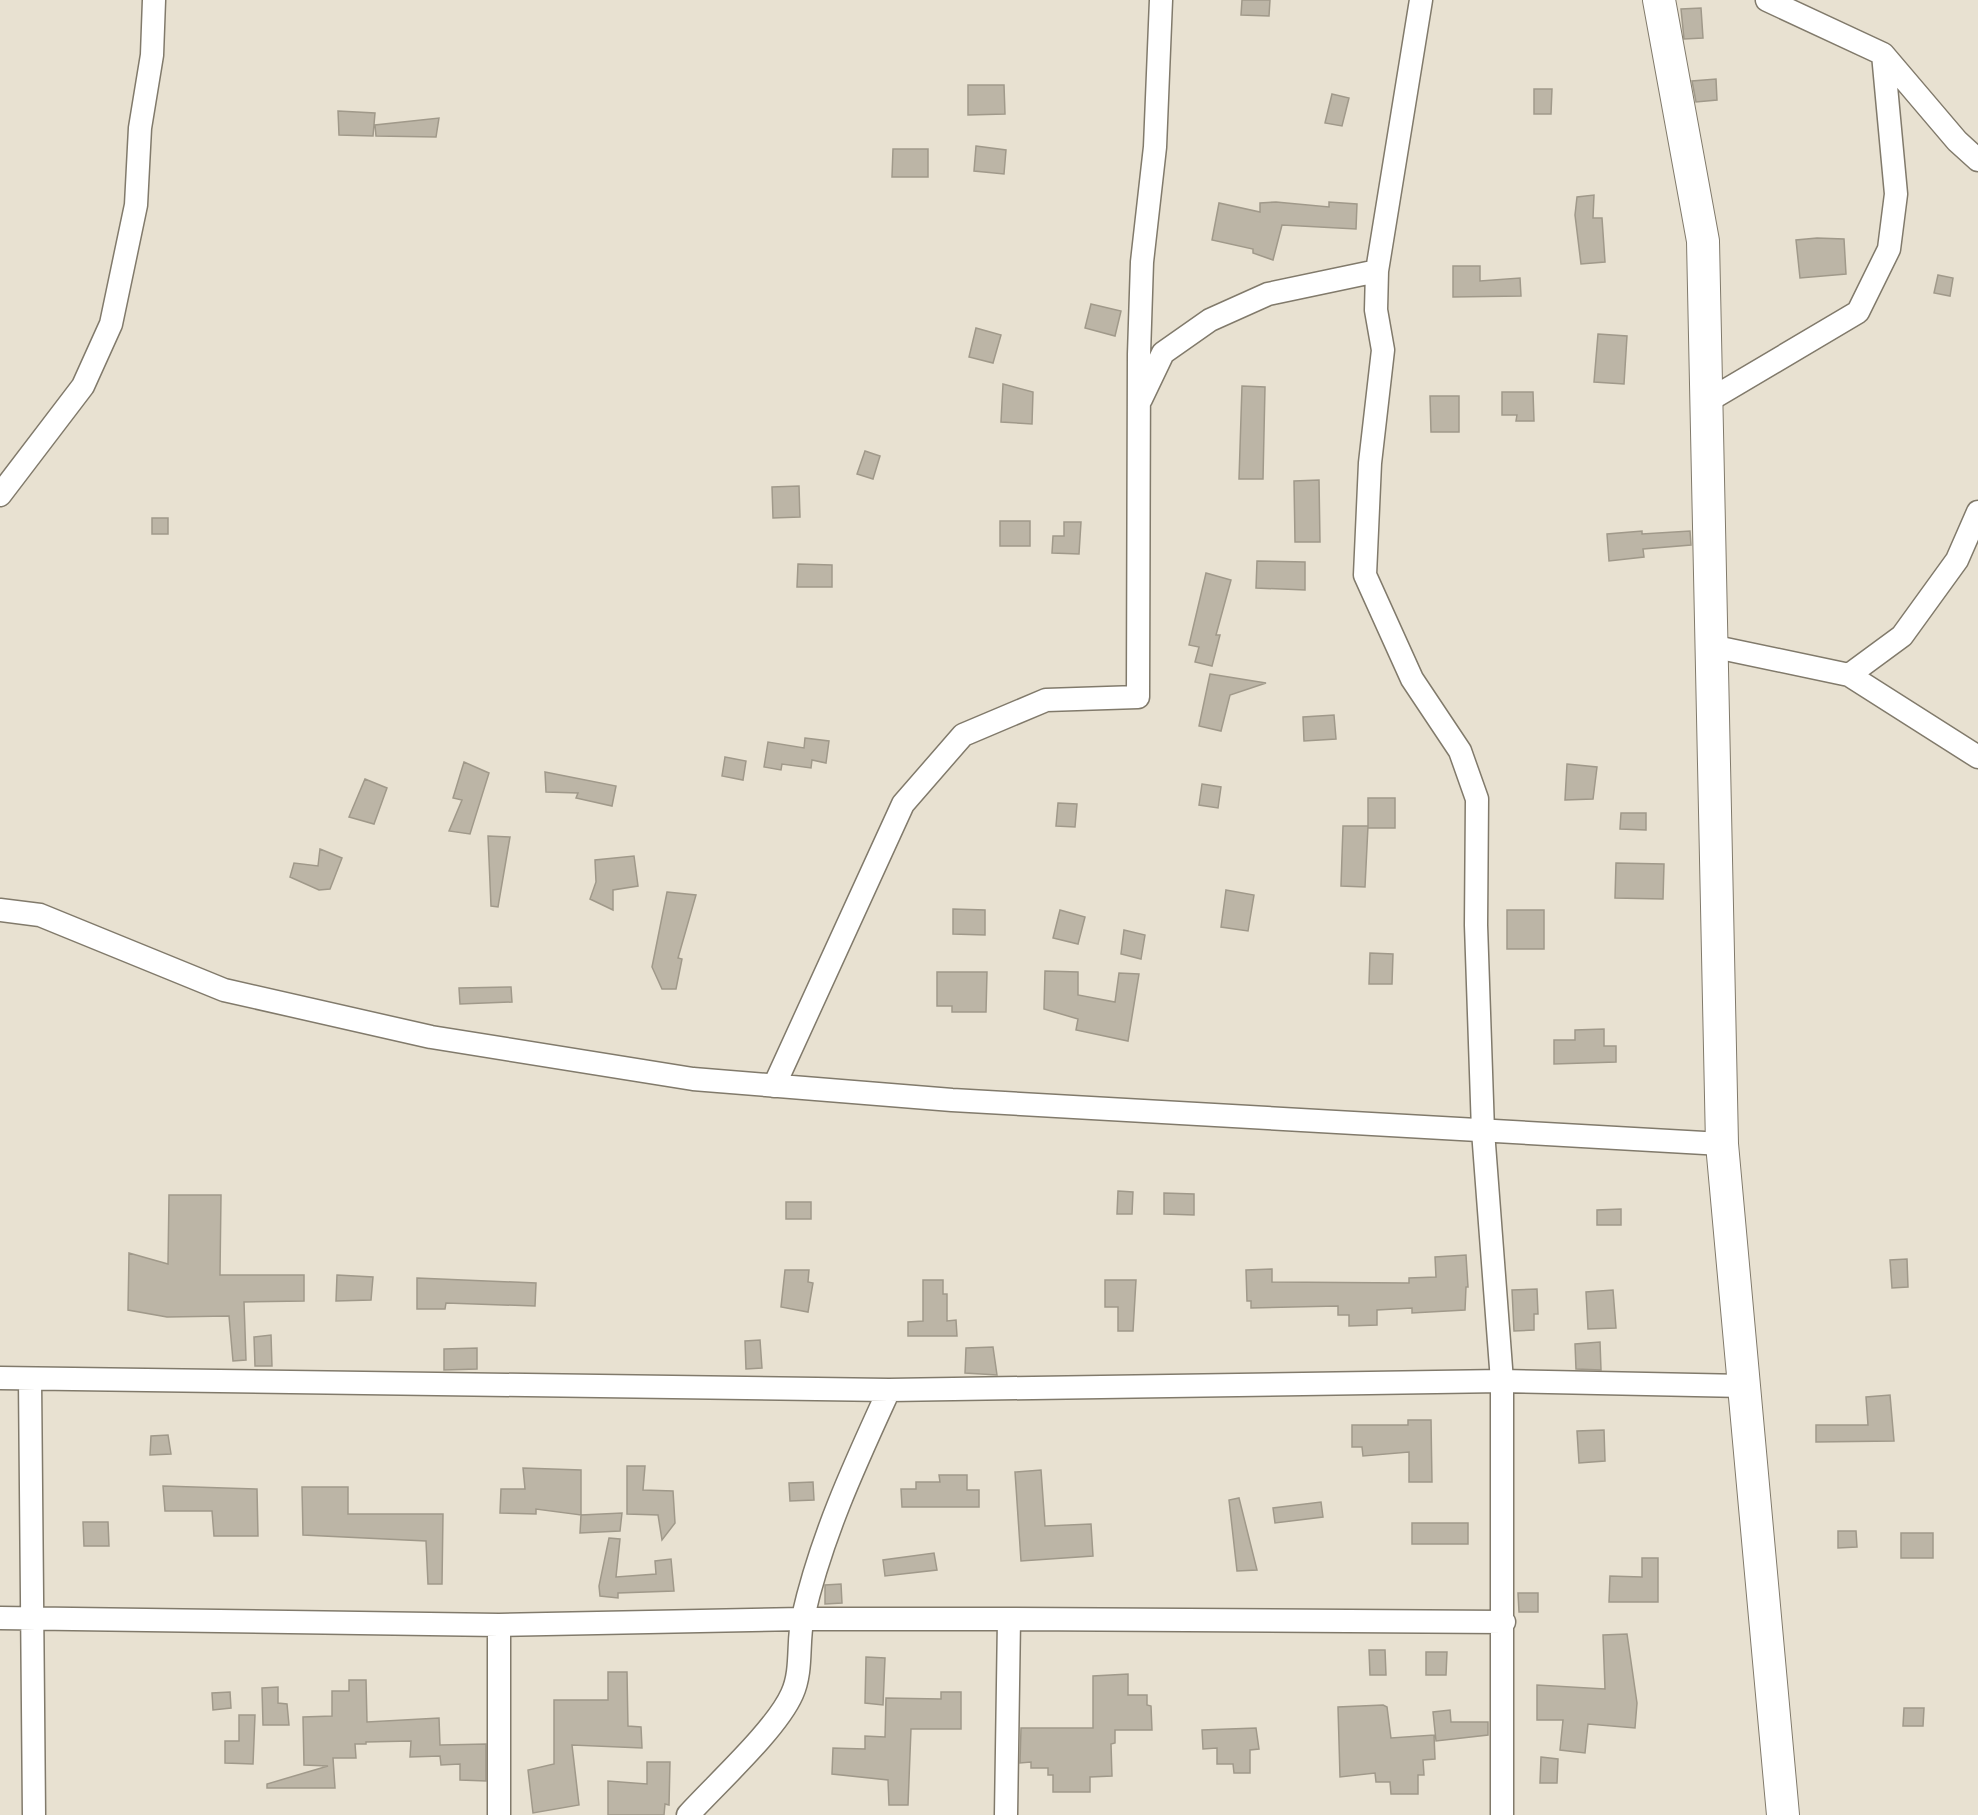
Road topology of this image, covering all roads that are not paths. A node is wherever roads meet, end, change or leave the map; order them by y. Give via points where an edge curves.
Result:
1 (154, 0) edge
2 (1161, 0) edge
3 (1421, 0) edge
4 (1659, 0) edge
5 (1767, 0) edge
6 (1883, 54) junction
7 (1978, 160) edge
8 (1377, 271) junction
9 (1706, 402) junction
10 (0, 495) edge
11 (1139, 496) junction
12 (1978, 512) edge
13 (1711, 646) junction
14 (1849, 675) junction
15 (1978, 757) edge
16 (0, 910) edge
17 (774, 1086) junction
18 (1483, 1131) junction
19 (1722, 1144) junction
20 (0, 1378) edge
21 (30, 1379) junction
22 (1502, 1381) junction
23 (1744, 1386) junction
24 (889, 1390) junction
25 (31, 1616) junction
26 (0, 1618) edge
27 (802, 1619) junction
28 (1009, 1619) junction
29 (1504, 1622) junction
30 (499, 1625) junction
31 (34, 1815) edge
32 (499, 1815) edge
33 (688, 1815) edge
34 (1006, 1815) edge
35 (1502, 1815) edge
36 (1783, 1815) edge

1 - 10 street via 136,205 111,324 83,386
2 - 11 street via 1155,147 1141,294
3 - 8 street
4 - 9 street via 1703,241
5 - 6 street
6 - 7 street
6 - 9 street via 1896,194 1889,249 1858,312
8 - 11 street via 1268,294 1210,320 1162,353 1139,403
8 - 18 street via 1376,310 1383,350 1370,463 1365,574 1412,679 1460,751 1477,799 1476,925
9 - 13 street
11 - 17 street via 1138,697 1046,700 963,735 903,804
12 - 14 street via 1957,560 1902,636
13 - 14 street
13 - 19 street
14 - 15 street
16 - 17 street via 40,915 224,990 430,1037 693,1079
17 - 18 street
18 - 19 street
18 - 22 street
19 - 23 street
20 - 21 street
21 - 24 street
21 - 25 street
22 - 23 street
22 - 24 street
22 - 29 street
23 - 36 street
24 - 27 street via 832,1517
25 - 26 street
25 - 30 street
25 - 31 street
27 - 28 street
27 - 30 street
27 - 33 street via 792,1693 770,1726
28 - 29 street
28 - 34 street
29 - 35 street
30 - 32 street

